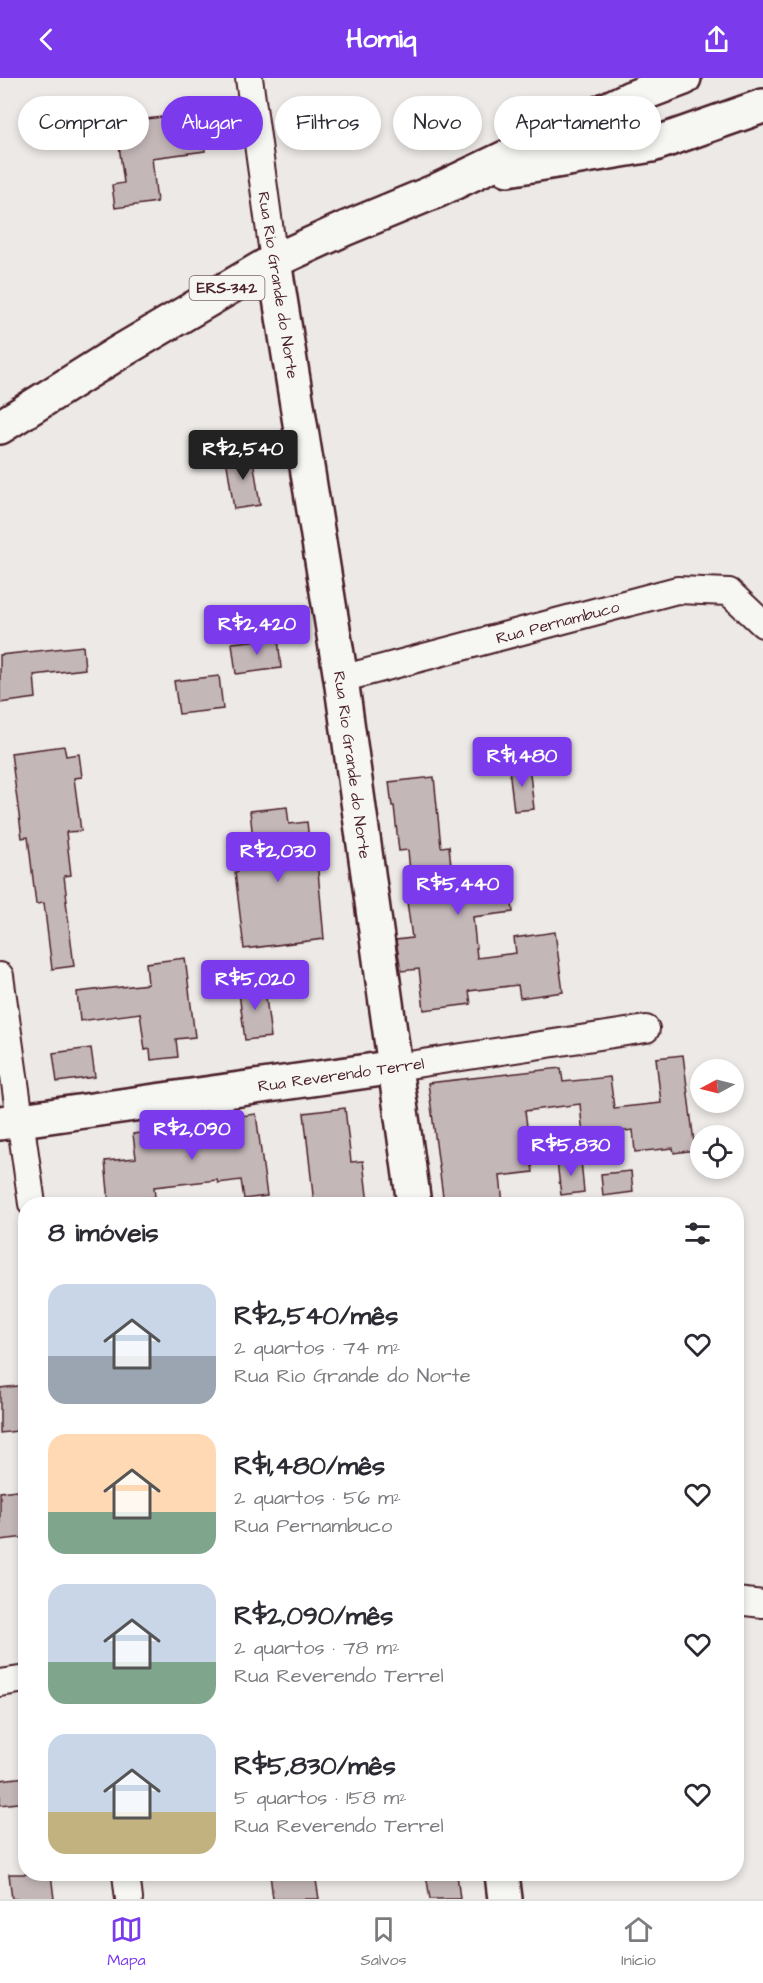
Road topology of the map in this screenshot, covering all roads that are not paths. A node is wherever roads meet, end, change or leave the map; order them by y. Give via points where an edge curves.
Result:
1 (249, 78) edge
2 (684, 78) edge
3 (629, 88) edge
4 (763, 106) edge
5 (468, 176) junction
6 (274, 261) junction
7 (0, 427) edge
8 (763, 624) edge
9 (340, 679) junction
10 (0, 976) edge
11 (646, 1029) dead end
12 (396, 1067) junction
13 (10, 1122) edge
14 (30, 1197) edge
15 (413, 1197) edge
16 (744, 1602) edge
17 (763, 1604) edge
18 (18, 1680) edge
19 (0, 1683) edge
20 (127, 1881) edge
21 (503, 1881) edge
22 (129, 1899) edge
23 (505, 1899) edge

1 - 6 street, Rua Rio Grande do Norte
2 - 3 street, ERS-342
3 - 5 street, ERS-342
4 - 5 street, ERS-342 via 652,145
5 - 6 street, ERS-342
6 - 7 street, ERS-342
6 - 9 street, Rua Rio Grande do Norte
8 - 9 street, Rua Pernambuco via 729,592 677,590
9 - 12 street, Rua Rio Grande do Norte
10 - 13 street
11 - 12 street, Rua Reverendo Terrel
12 - 13 street, Rua Reverendo Terrel
12 - 15 street, Rua Rio Grande do Norte
13 - 14 street
16 - 17 street
18 - 19 street
20 - 22 street
21 - 23 street

